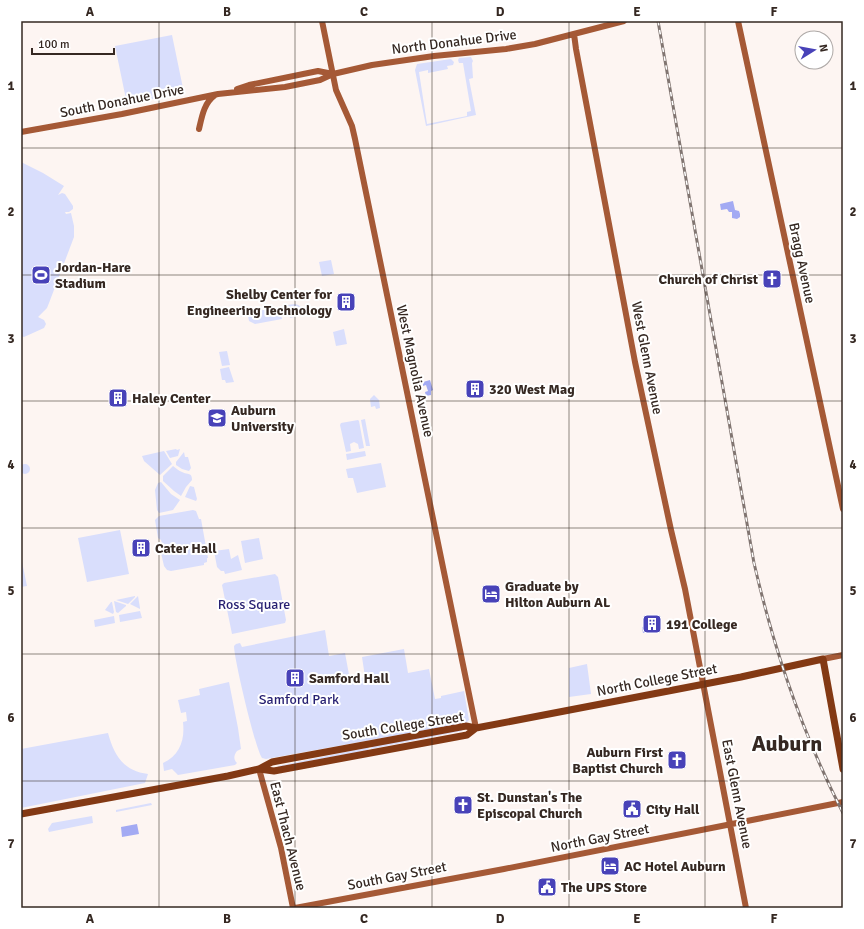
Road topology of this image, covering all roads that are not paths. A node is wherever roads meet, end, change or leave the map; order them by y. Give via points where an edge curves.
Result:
1 (322, 21) edge
2 (624, 21) edge
3 (738, 21) edge
4 (574, 34) junction
5 (333, 74) junction
6 (228, 92) junction
7 (218, 94) junction
8 (199, 129) dead end
9 (21, 132) edge
10 (843, 509) edge
11 (843, 655) edge
12 (824, 659) junction
13 (704, 684) junction
14 (476, 728) junction
15 (843, 767) edge
16 (259, 769) junction
17 (843, 802) edge
18 (21, 814) edge
19 (730, 824) junction
20 (504, 869) joint
21 (294, 908) edge
22 (746, 908) edge

1 - 5 street, West Magnolia Avenue
2 - 4 street, North Donahue Drive
3 - 10 street, Bragg Avenue
4 - 5 street, North Donahue Drive via 506,49 395,61
4 - 13 street, West Glenn Avenue via 635,362
5 - 6 street, South Donahue Drive via 320,80 285,88
5 - 6 street, South Donahue Drive via 318,71 249,85
5 - 14 street, West Magnolia Avenue via 340,101 352,126
6 - 7 street, South Donahue Drive
7 - 8 street via 206,105
7 - 9 street, South Donahue Drive
11 - 12 street, North College Street
12 - 13 main road, North College Street
12 - 15 main road
13 - 14 main road, North College Street
13 - 19 street, East Glenn Avenue
14 - 16 main road, South College Street via 466,726 370,743 272,762
16 - 18 main road, South College Street
16 - 21 street, East Thach Avenue via 281,848
17 - 19 street, North Gay Street
19 - 20 street, North Gay Street
19 - 22 street, East Glenn Avenue
20 - 21 street, South Gay Street

